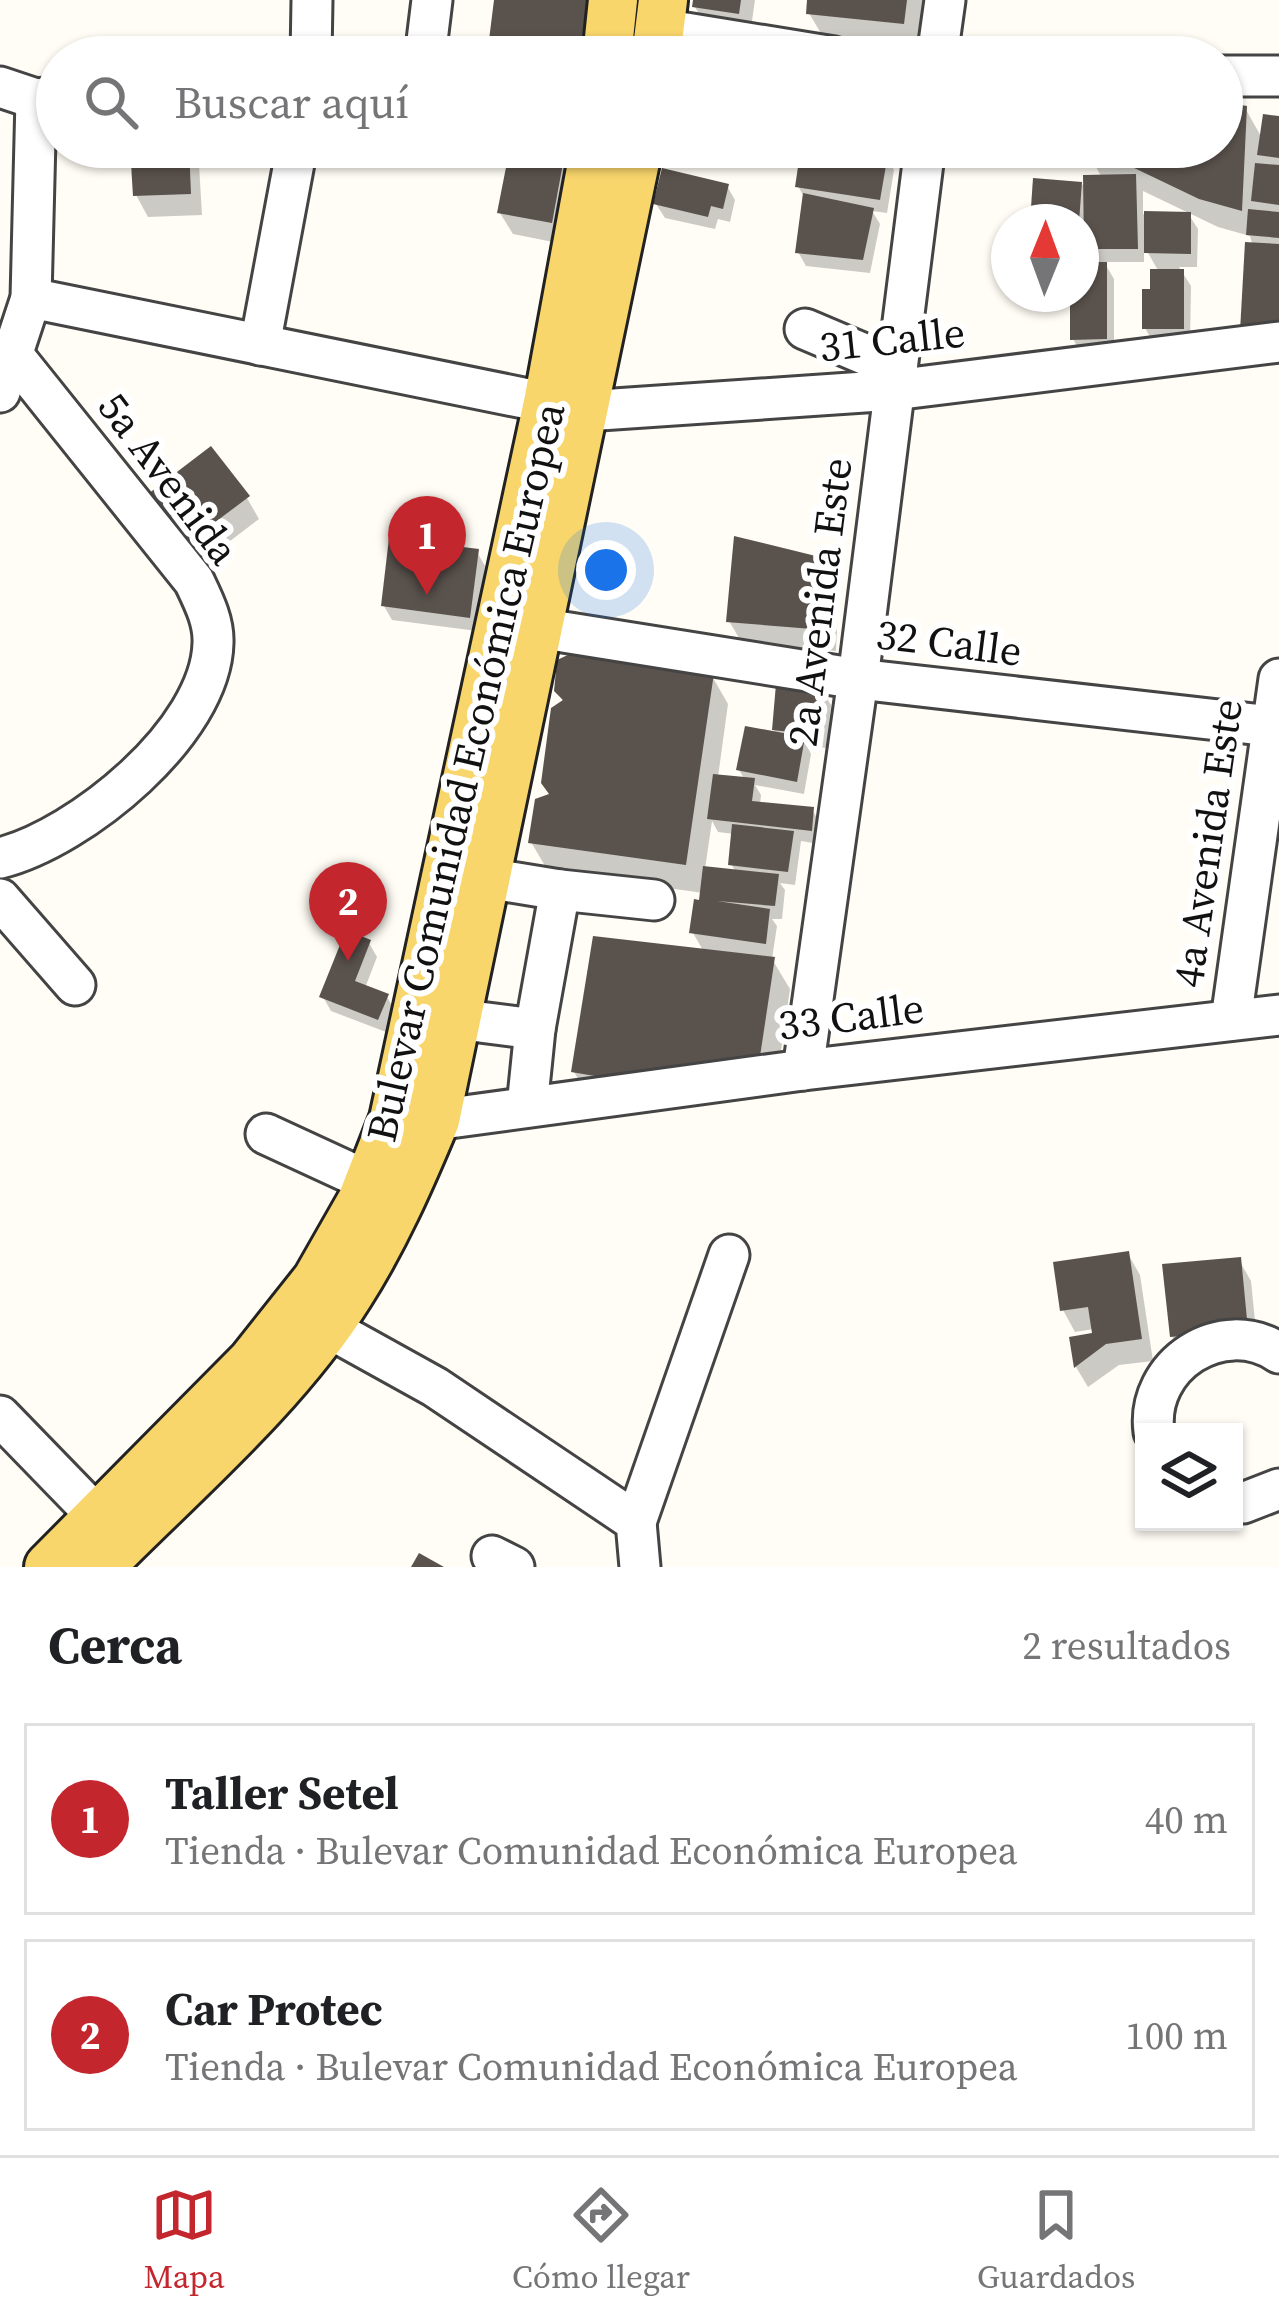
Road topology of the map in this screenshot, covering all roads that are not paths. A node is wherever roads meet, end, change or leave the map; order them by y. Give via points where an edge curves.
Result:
1 (312, 0) edge
2 (432, 0) edge
3 (613, 0) edge
4 (945, 0) edge
5 (660, 29) edge
6 (311, 36) edge
7 (427, 36) edge
8 (609, 36) edge
9 (704, 36) edge
10 (940, 36) edge
11 (1243, 76) edge
12 (1279, 76) edge
13 (31, 94) edge
14 (294, 168) edge
15 (593, 168) edge
16 (632, 168) edge
17 (923, 168) edge
18 (32, 298) junction
19 (805, 329) dead end
20 (1279, 342) edge
21 (260, 345) junction
22 (13, 355) junction
23 (896, 379) junction
24 (0, 392) edge
25 (567, 407) junction
26 (538, 628) junction
27 (1279, 679) edge
28 (858, 680) junction
29 (1275, 728) edge
30 (0, 858) edge
31 (486, 878) junction
32 (560, 890) junction
33 (0, 899) edge
34 (654, 900) dead end
35 (75, 985) dead end
36 (1279, 1015) edge
37 (456, 1019) junction
38 (1231, 1020) junction
39 (535, 1029) junction
40 (803, 1070) junction
41 (527, 1107) junction
42 (435, 1120) junction
43 (266, 1134) dead end
44 (370, 1182) junction
45 (729, 1255) dead end
46 (325, 1326) junction
47 (1279, 1352) edge
48 (0, 1416) edge
49 (1153, 1423) edge
50 (167, 1499) junction
51 (99, 1518) junction
52 (636, 1522) junction
53 (49, 1567) edge
54 (98, 1567) edge
55 (137, 1567) edge
56 (640, 1567) edge

1 - 6 street
2 - 7 street
3 - 8 main road
4 - 10 street
5 - 9 street
11 - 12 street
13 - 18 street
14 - 21 street
15 - 25 main road, Bulevar Comunidad Económica Europea
16 - 25 main road, Bulevar Comunidad Económica Europea
17 - 23 street, 2a Avenida Este
18 - 21 street, 31 Calle
18 - 22 street
19 - 23 street
20 - 23 street, 31 Calle
21 - 25 street, 31 Calle
22 - 24 street
22 - 30 street, 5a Avenida via 194,581 213,642 198,697 160,756 51,840
23 - 25 street, 31 Calle
23 - 28 street, 2a Avenida Este
25 - 26 main road, Bulevar Comunidad Económica Europea
25 - 44 main road, Bulevar Comunidad Económica Europea via 394,1119
26 - 28 street, 32 Calle
26 - 31 main road, Bulevar Comunidad Económica Europea
27 - 29 street, 4a Avenida Este
28 - 29 street, 32 Calle
28 - 40 street, 2a Avenida Este
29 - 38 street, 4a Avenida Este
31 - 32 street
31 - 37 main road, Bulevar Comunidad Económica Europea
32 - 34 street
32 - 39 street
33 - 35 street
36 - 38 street, 33 Calle
37 - 39 street
37 - 42 main road, Bulevar Comunidad Económica Europea
38 - 40 street, 33 Calle
39 - 41 street
40 - 41 street, 33 Calle
41 - 42 street, 33 Calle
42 - 46 main road, Bulevar Comunidad Económica Europea via 400,1205
43 - 44 street
44 - 51 main road, Bulevar Comunidad Económica Europea via 317,1280 252,1362
45 - 52 street
46 - 50 main road, Bulevar Comunidad Económica Europea via 268,1398
46 - 52 street via 435,1388
47 - 49 street via 1248,1340 1195,1349 1158,1390
48 - 51 street
50 - 54 main road, Bulevar Comunidad Económica Europea
50 - 55 main road
51 - 53 main road, Bulevar Comunidad Económica Europea
52 - 56 street

